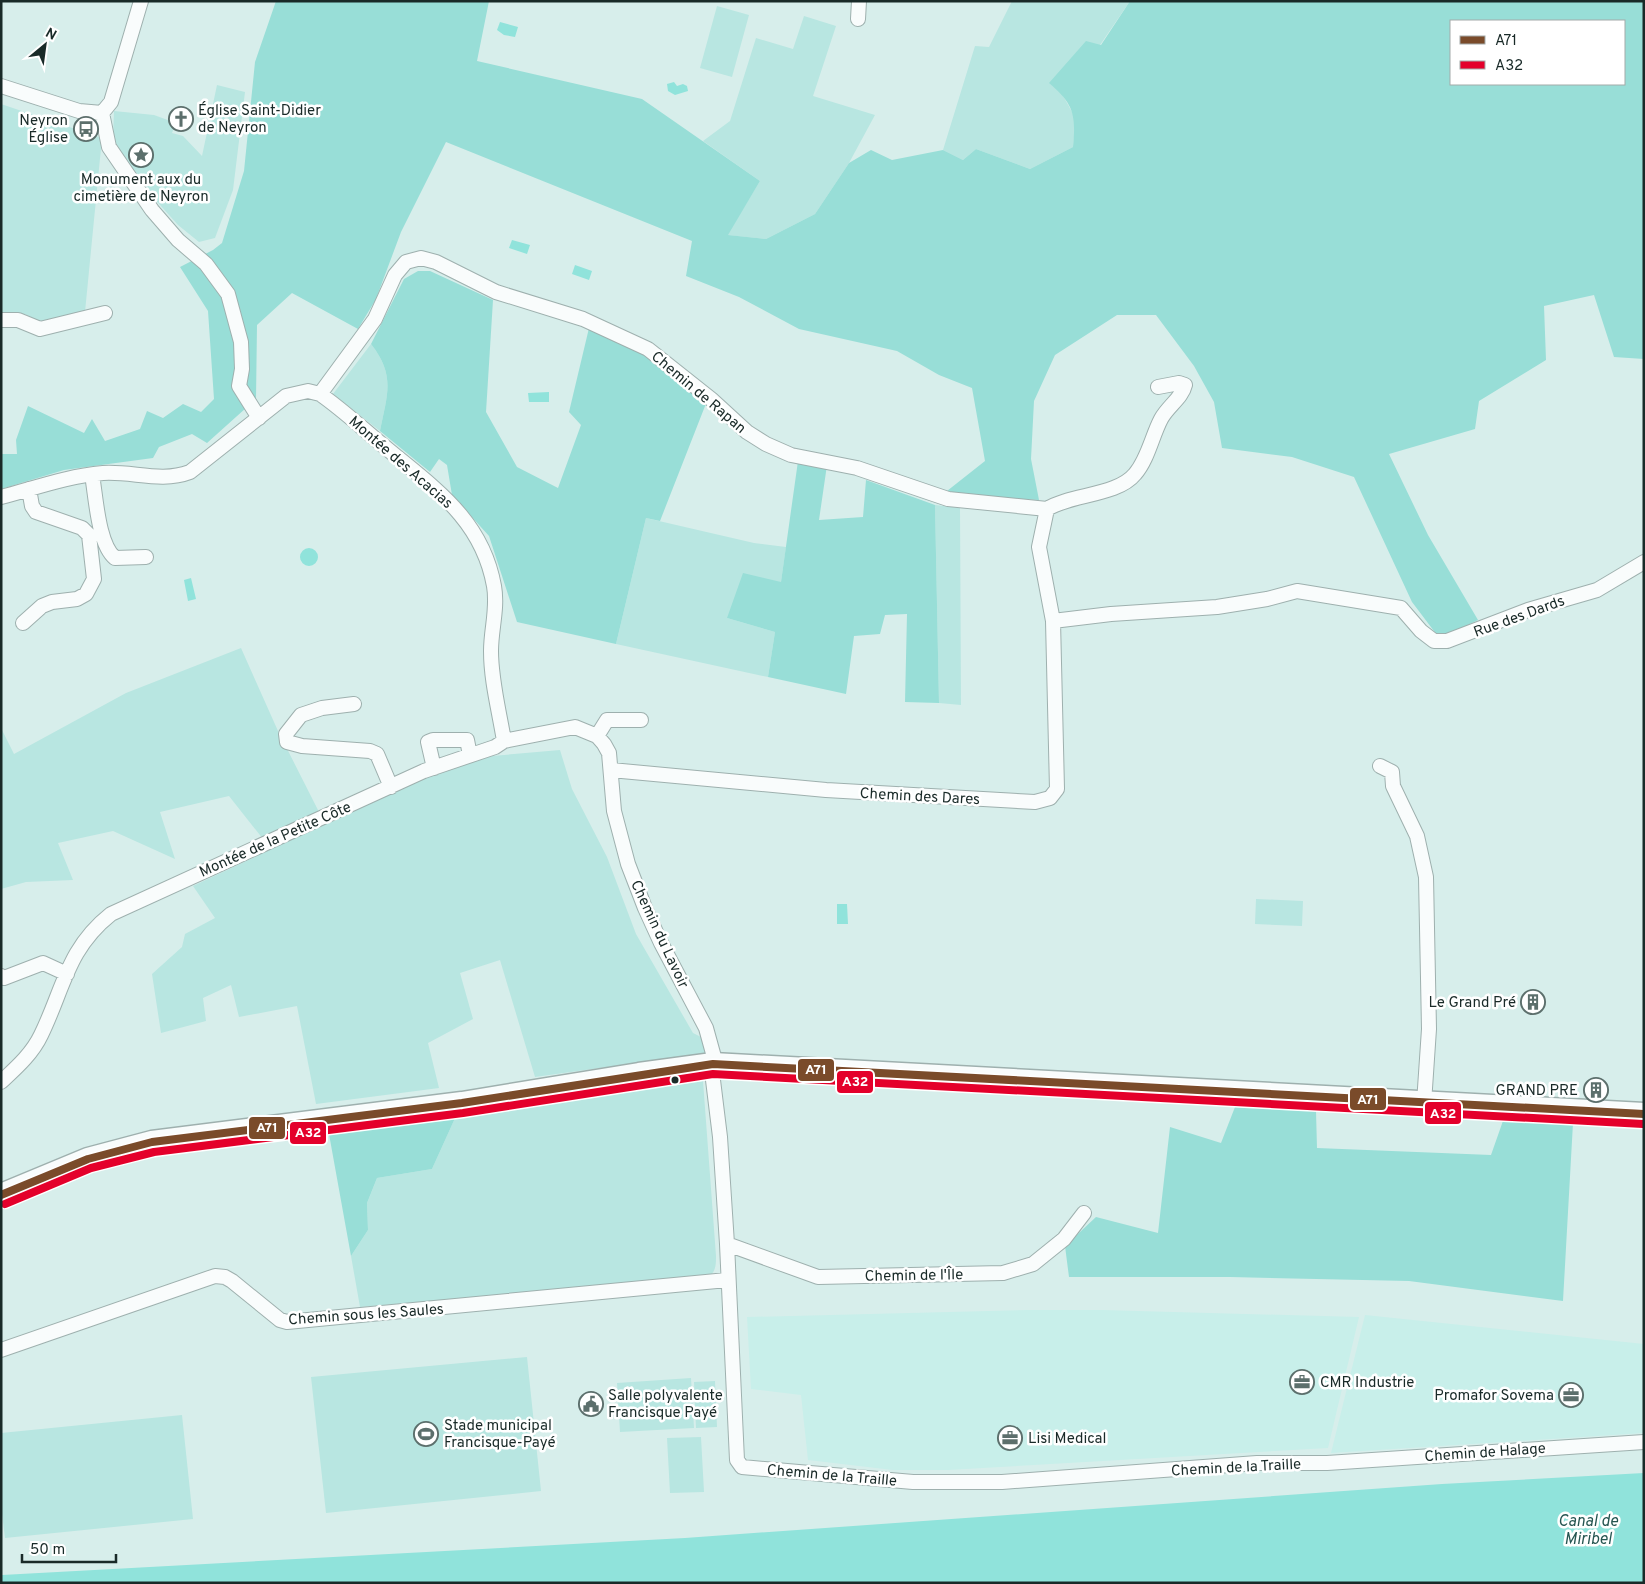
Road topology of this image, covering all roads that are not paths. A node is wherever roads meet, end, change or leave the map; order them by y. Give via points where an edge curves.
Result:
1 (141, 1) edge
2 (859, 1) edge
3 (858, 19) dead end
4 (1, 86) edge
5 (102, 113) junction
6 (105, 313) dead end
7 (1, 320) edge
8 (1158, 387) dead end
9 (320, 394) junction
10 (259, 418) junction
11 (92, 475) junction
12 (29, 489) junction
13 (1, 497) edge
14 (1047, 509) junction
15 (146, 557) dead end
16 (1644, 562) edge
17 (1053, 621) junction
18 (22, 623) dead end
19 (354, 704) dead end
20 (642, 720) dead end
21 (597, 736) junction
22 (504, 740) junction
23 (470, 755) junction
24 (1380, 766) dead end
25 (434, 768) junction
26 (611, 770) junction
27 (390, 787) junction
28 (67, 974) junction
29 (1, 976) edge
30 (713, 1064) junction
31 (1, 1082) edge
32 (1424, 1103) junction
33 (1644, 1114) edge
34 (1, 1195) edge
35 (1084, 1213) dead end
36 (727, 1244) junction
37 (727, 1280) junction
38 (1, 1350) edge
39 (1644, 1442) edge
40 (1326, 1463) joint

1 - 5 street via 111,102
2 - 3 street
4 - 5 street via 79,111
5 - 10 street via 109,147 152,210 178,240 206,264 228,294 241,342 239,386
6 - 7 street via 40,329 18,320
8 - 14 street via 1185,385 1183,392 1162,416 1134,475 1118,486 1057,502
9 - 10 street via 308,391 286,396
9 - 14 street, Chemin de Rapan via 375,319 395,275 406,262 421,258 436,262 496,292 582,319 648,349 747,432 792,455 857,468 948,499
9 - 22 street, Montée des Acacias via 445,497 477,536 494,588 492,678
10 - 11 street via 190,472 174,478
11 - 12 street
11 - 15 street via 108,553 115,558
12 - 13 street
12 - 18 street via 36,512 82,528 89,535 94,572 86,594 42,606
14 - 17 street, Chemin des Dares via 1039,547
16 - 17 street, Rue des Dards via 1597,590 1528,610 1447,641 1434,641 1401,608 1297,591 1217,607
17 - 26 street, Chemin des Dares via 1057,789 1050,798 1035,802 826,790
19 - 27 street via 322,708 301,715 286,734 287,742 378,754
20 - 21 street via 607,720
21 - 22 street, Montée de la Petite Côte via 575,727
21 - 26 street via 609,753
22 - 23 street, Montée de la Petite Côte
23 - 25 street, Montée de la Petite Côte
23 - 25 street via 467,740 433,740 428,742
24 - 32 street via 1392,772 1393,786 1417,836 1426,877 1429,1029
25 - 27 street, Montée de la Petite Côte
26 - 30 street, Chemin du Lavoir via 614,811 628,864 649,917 706,1028
27 - 28 street, Montée de la Petite Côte via 111,914 84,939
28 - 29 street via 43,963 4,978
28 - 31 street, Montée de la Petite Côte via 41,1035 31,1051
30 - 32 main road
30 - 34 main road via 462,1103 152,1142 88,1159
30 - 36 street, Chemin de la Traille
32 - 33 main road
35 - 36 street, Chemin de l'Île via 1064,1240 1033,1264 1003,1273 818,1277
36 - 37 street, Chemin de la Traille
37 - 38 street, Chemin sous les Saules via 287,1322 280,1320 232,1281 215,1276
37 - 40 street, Chemin de la Traille via 737,1460 742,1467 913,1482 971,1483 1257,1463
39 - 40 street, Chemin de Halage

